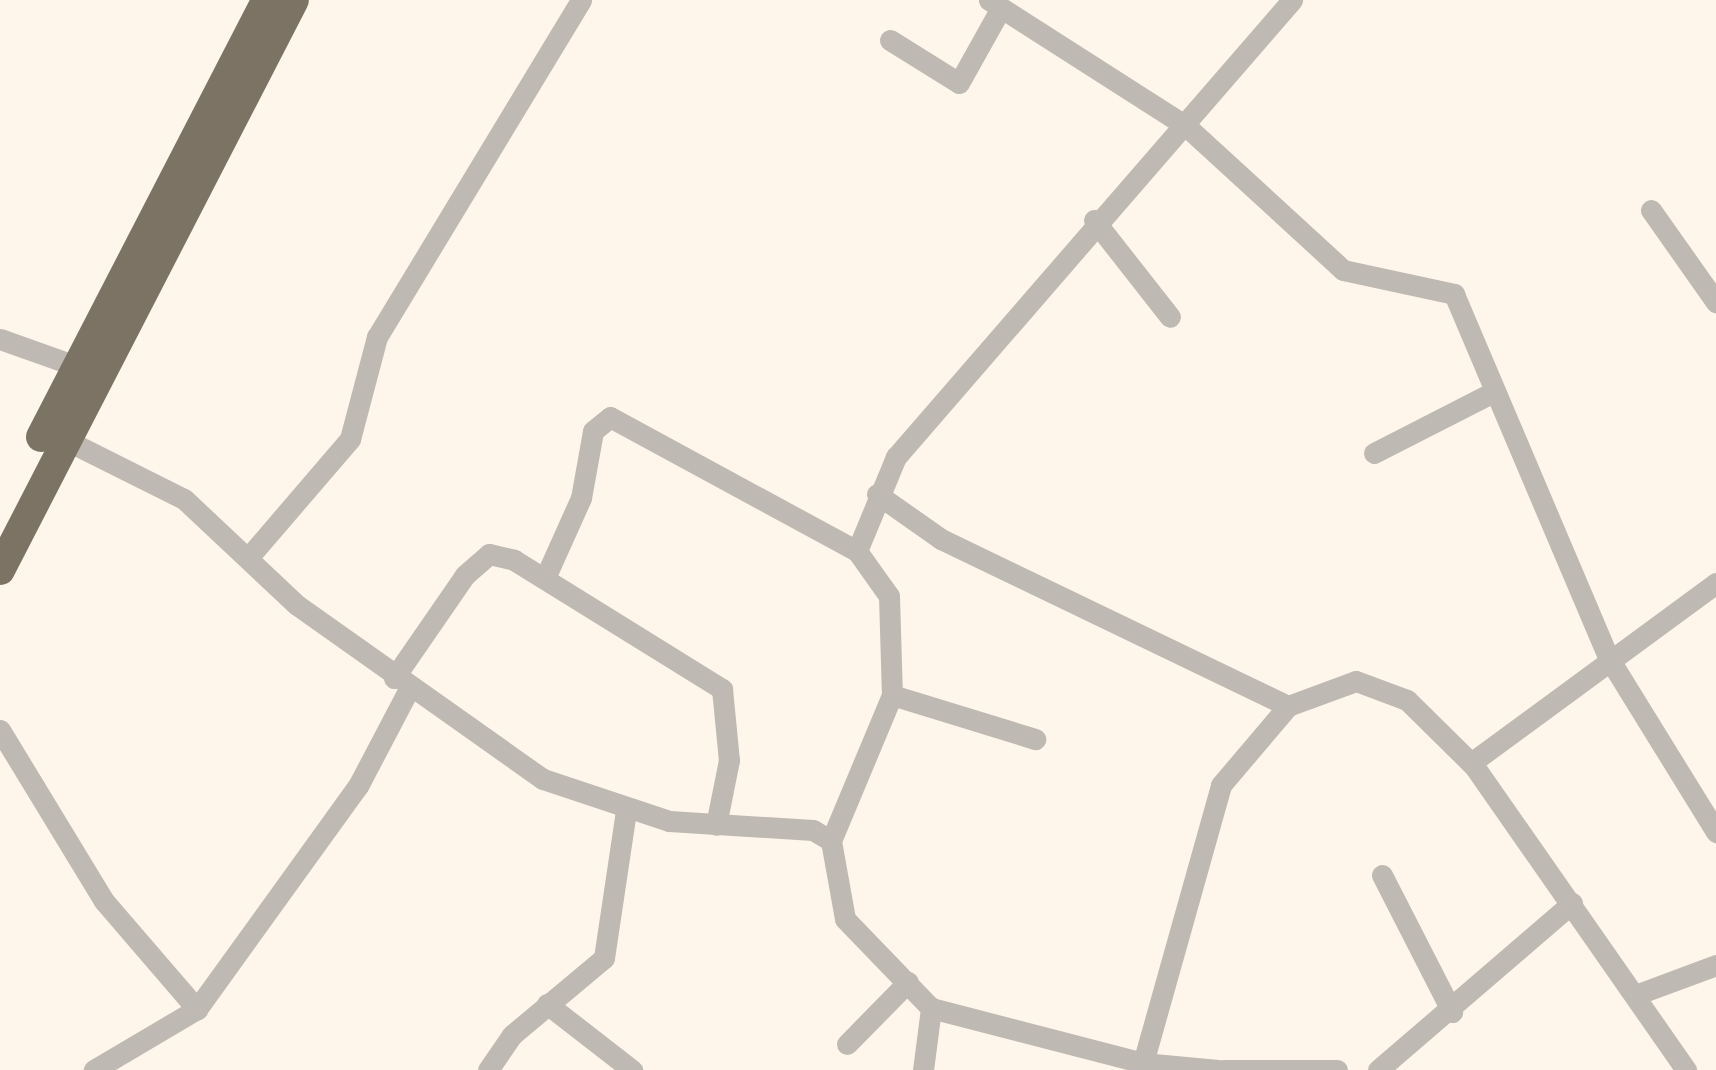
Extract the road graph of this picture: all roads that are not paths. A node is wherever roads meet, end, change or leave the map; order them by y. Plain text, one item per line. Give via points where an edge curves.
1 (267, 0) edge
2 (294, 0) edge
3 (581, 0) edge
4 (1292, 0) edge
5 (995, 4) edge
6 (890, 40) dead end
7 (1186, 126) junction
8 (1651, 210) dead end
9 (1094, 220) junction
10 (1716, 302) edge
11 (1170, 317) dead end
12 (0, 339) edge
13 (76, 366) junction
14 (1495, 391) junction
15 (62, 438) junction
16 (1374, 453) dead end
17 (878, 494) junction
18 (0, 522) edge
19 (856, 551) junction
20 (248, 558) junction
21 (0, 570) edge
22 (545, 578) junction
23 (1716, 584) edge
24 (1608, 657) junction
25 (402, 682) junction
26 (892, 695) junction
27 (1288, 706) junction
28 (0, 730) edge
29 (1035, 739) dead end
30 (1471, 763) junction
31 (626, 812) junction
32 (716, 825) junction
33 (1716, 832) edge
34 (831, 842) junction
35 (1382, 875) dead end
36 (1572, 903) junction
37 (1716, 965) edge
38 (908, 982) junction
39 (1638, 994) junction
40 (547, 1004) junction
41 (931, 1008) junction
42 (197, 1009) junction
43 (1452, 1012) junction
44 (847, 1044) dead end
45 (1112, 1063) edge
46 (1143, 1063) junction
47 (94, 1070) edge
48 (488, 1070) edge
49 (632, 1070) edge
50 (923, 1070) edge
51 (1221, 1070) edge
52 (1337, 1070) edge
53 (1378, 1070) edge
54 (1686, 1070) edge

1 - 13 highway
2 - 15 highway
3 - 20 street via 376,338 350,439
4 - 7 street
5 - 6 street via 958,83
5 - 7 street
7 - 9 street
7 - 14 street via 1343,270 1454,294
8 - 10 street
9 - 11 street
9 - 17 street via 910,439
12 - 13 street
13 - 18 highway
14 - 16 street
14 - 24 street
15 - 20 street via 184,499
15 - 21 highway
17 - 19 street
17 - 27 street via 940,539
19 - 22 street via 610,417 593,430 581,498
19 - 26 street via 889,596
20 - 25 street
22 - 25 street via 489,554
22 - 32 street via 722,688 730,760
23 - 24 street
24 - 30 street
24 - 33 street
25 - 31 street via 502,757
25 - 42 street via 358,786
26 - 29 street
26 - 34 street
27 - 30 street via 1334,685 1380,683
27 - 46 street via 1211,807
28 - 42 street via 104,902
30 - 36 street
31 - 32 street
31 - 40 street via 604,958
32 - 34 street via 813,830
34 - 38 street via 845,919
35 - 43 street via 1408,907
36 - 39 street
36 - 43 street
37 - 39 street
38 - 41 street
38 - 44 street
39 - 54 street
40 - 48 street
40 - 49 street
41 - 45 street
41 - 50 street
42 - 47 street
43 - 53 street
45 - 46 street
46 - 51 street
51 - 52 street

